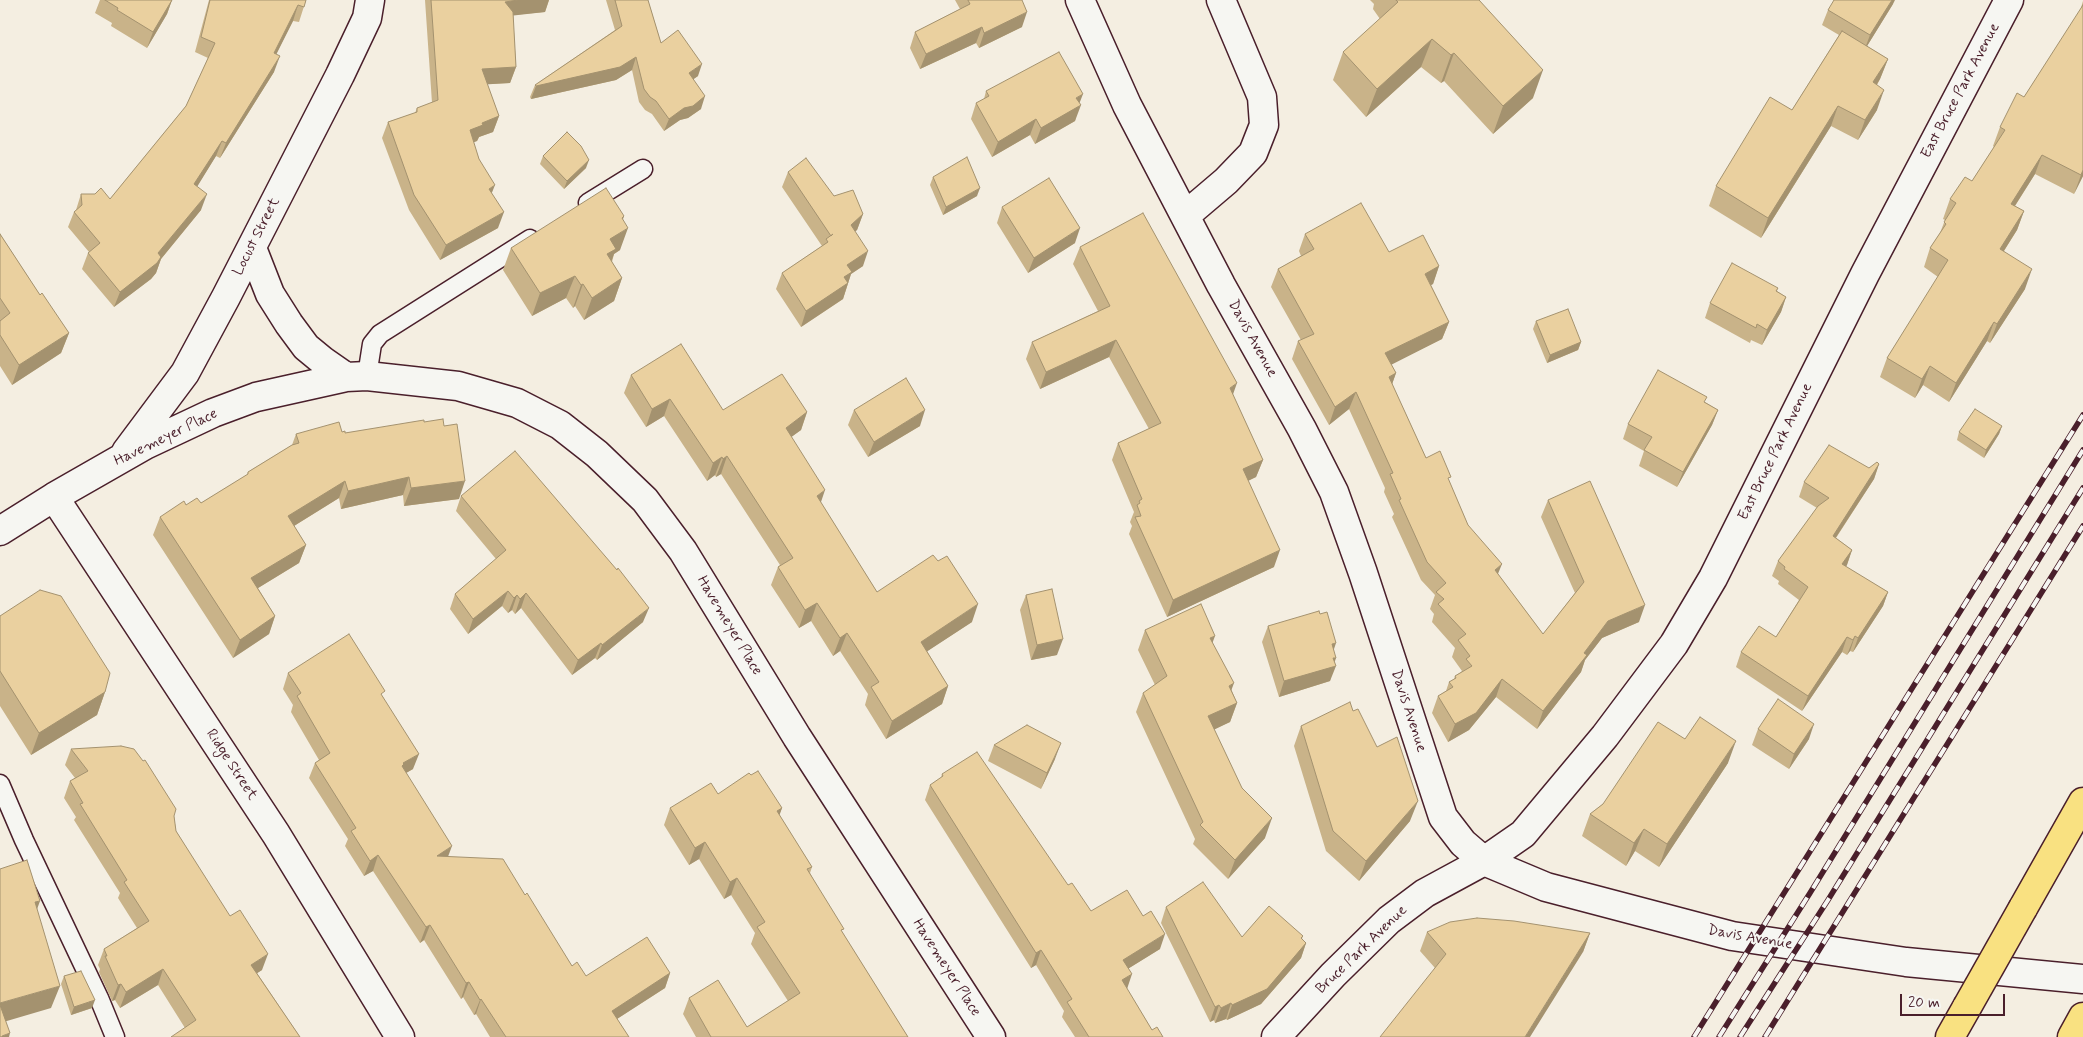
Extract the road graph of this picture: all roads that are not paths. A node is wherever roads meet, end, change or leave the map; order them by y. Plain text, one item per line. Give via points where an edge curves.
1 (370, 0) edge
2 (1080, 0) edge
3 (1221, 0) edge
4 (2009, 0) edge
5 (642, 169) dead end
6 (575, 211) edge
7 (1186, 216) junction
8 (541, 232) edge
9 (252, 248) junction
10 (356, 376) junction
11 (120, 460) junction
12 (54, 497) junction
13 (0, 531) edge
14 (0, 784) edge
15 (2083, 802) edge
16 (1484, 861) junction
17 (2083, 979) edge
18 (115, 1037) edge
19 (400, 1037) edge
20 (991, 1037) edge
21 (1276, 1037) edge
22 (1950, 1037) edge

1 - 9 street, Locust Street via 367,18 340,75
2 - 7 street, Davis Avenue via 1127,105
3 - 7 street via 1262,97 1264,125 1253,153
4 - 16 street, East Bruce Park Avenue via 1865,274 1713,578 1674,644 1605,736 1523,834
5 - 6 lane
7 - 16 street, Davis Avenue via 1334,492 1443,817 1463,843
8 - 10 lane via 380,334
9 - 10 street, Havemeyer Place via 270,294 306,347 323,361
9 - 11 street, Locust Street via 185,373
10 - 11 street, Havemeyer Place via 256,397 153,441
10 - 20 street, Havemeyer Place via 458,386 517,403 560,425 597,454 645,500 683,551 797,737
11 - 12 street, Havemeyer Place
12 - 13 street, Havemeyer Place
12 - 19 street, Ridge Street via 276,834
14 - 18 lane
15 - 22 highway, bridge
16 - 17 street, Davis Avenue via 1546,887 1732,936 1906,962
16 - 21 street, Bruce Park Avenue via 1425,893 1389,920

